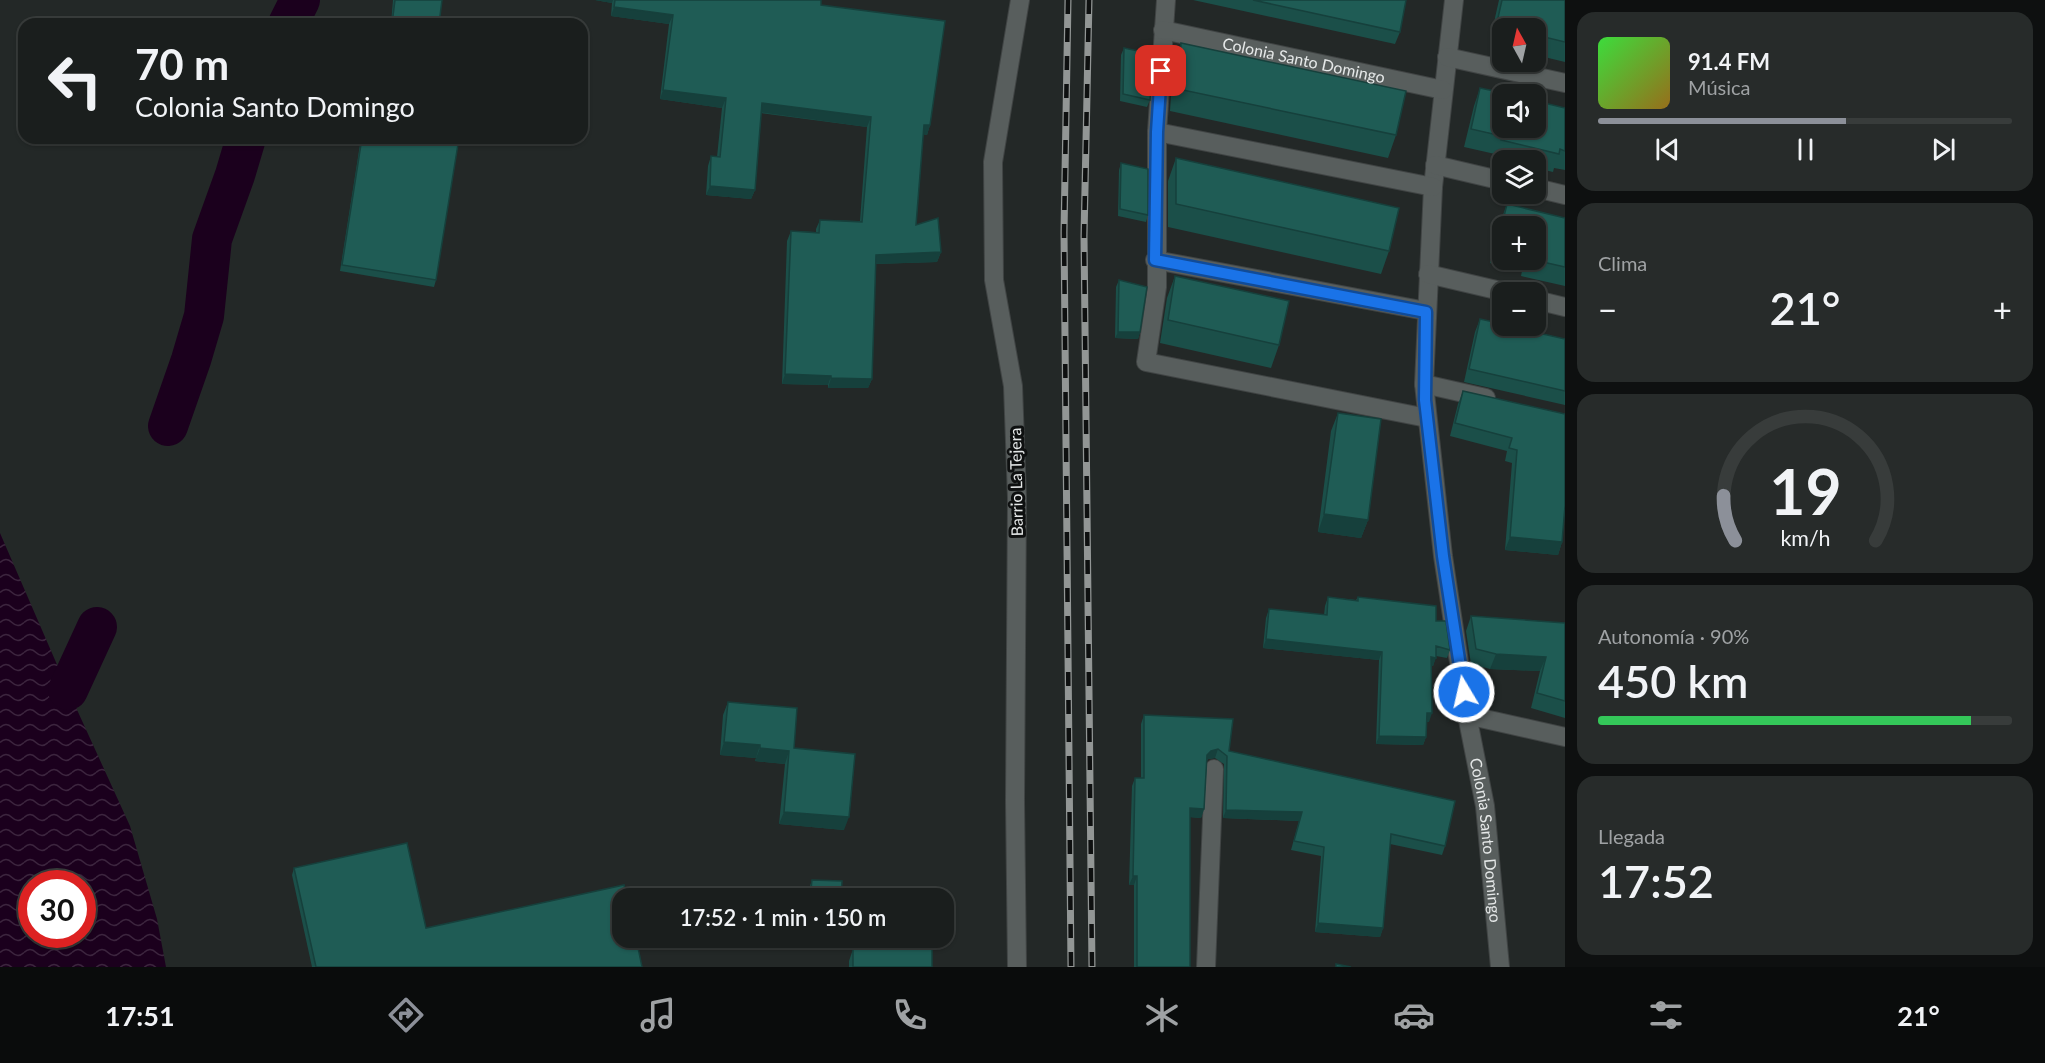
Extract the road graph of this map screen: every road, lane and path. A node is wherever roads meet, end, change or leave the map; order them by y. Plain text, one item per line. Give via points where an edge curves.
1 (1020, 0) edge
2 (1166, 0) edge
3 (1454, 0) edge
4 (1163, 30) junction
5 (1447, 57) junction
6 (1565, 83) edge
7 (1443, 90) junction
8 (1157, 132) junction
9 (1435, 165) junction
10 (1492, 178) edge
11 (1432, 187) junction
12 (1546, 190) edge
13 (1565, 195) edge
14 (1155, 260) junction
15 (1428, 274) junction
16 (1492, 289) edge
17 (1546, 302) edge
18 (1565, 307) edge
19 (1426, 312) junction
20 (1424, 384) junction
21 (1499, 401) edge
22 (1426, 418) junction
23 (1467, 715) junction
24 (1565, 737) edge
25 (1214, 769) dead end
26 (1017, 967) edge
27 (1206, 967) edge
28 (1500, 967) edge

1 - 26 street, Barrio La Tejera via 993,162 994,280 1013,386 1017,487
2 - 4 street
3 - 5 street, Colonia Santo Domingo
4 - 7 street, Colonia Santo Domingo
4 - 8 street
5 - 6 street
5 - 7 street, Colonia Santo Domingo
7 - 9 street, Colonia Santo Domingo
8 - 11 street
8 - 14 street
9 - 10 street
9 - 11 street, Colonia Santo Domingo
11 - 15 street, Colonia Santo Domingo
12 - 13 street
14 - 19 street
14 - 22 street via 1157,287 1146,363
15 - 16 street
15 - 19 street, Colonia Santo Domingo
17 - 18 street
19 - 20 street, Colonia Santo Domingo
20 - 21 street
20 - 22 street, Colonia Santo Domingo
22 - 23 street, Colonia Santo Domingo
23 - 24 street
23 - 28 street, Colonia Santo Domingo via 1485,806
25 - 27 street

